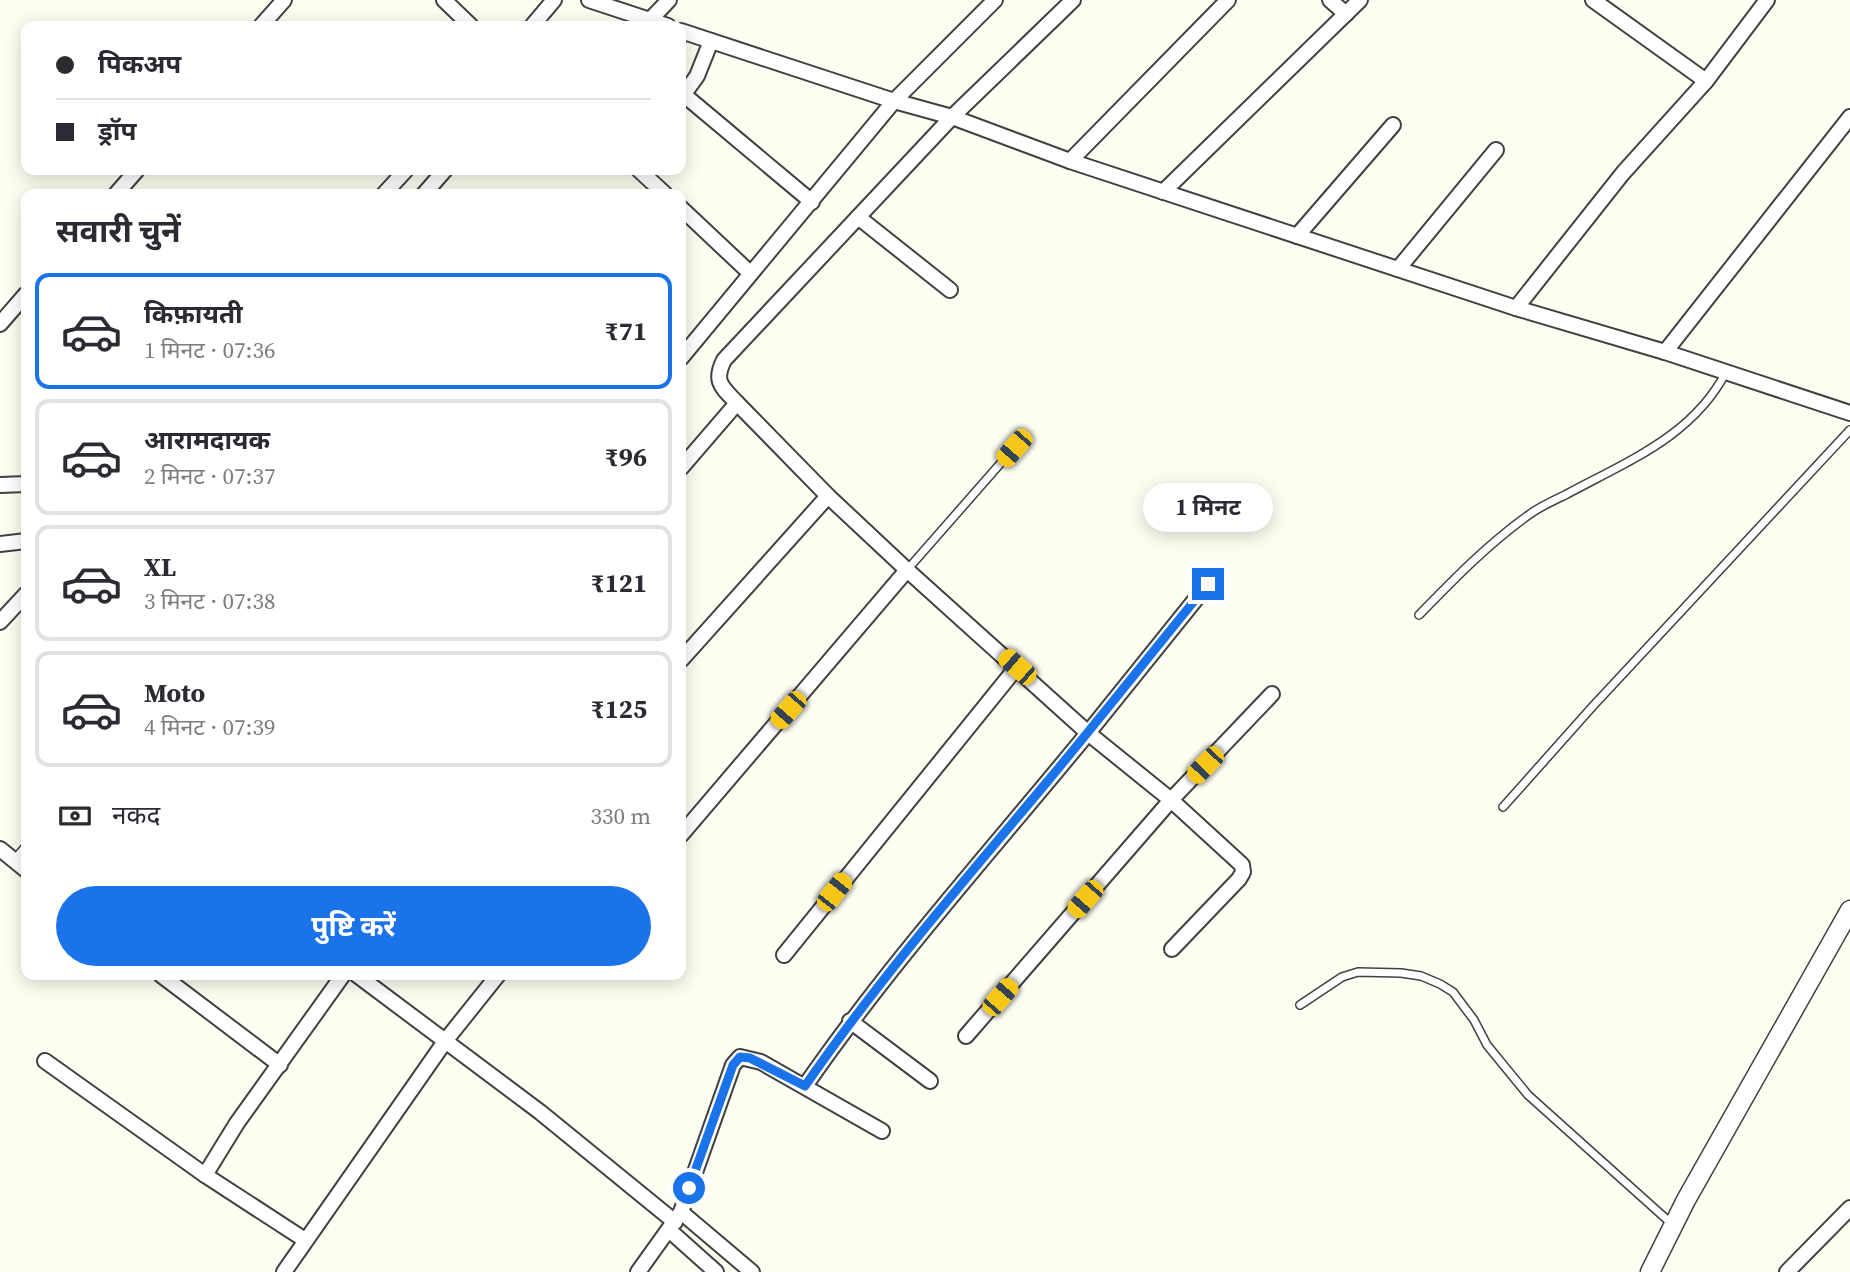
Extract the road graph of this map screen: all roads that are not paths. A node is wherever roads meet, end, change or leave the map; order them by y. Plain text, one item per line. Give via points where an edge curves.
1 (284, 0) edge
2 (444, 0) edge
3 (554, 0) edge
4 (589, 0) edge
5 (669, 0) edge
6 (995, 0) edge
7 (1073, 0) edge
8 (1228, 0) edge
9 (1330, 0) edge
10 (1360, 0) edge
11 (1593, 0) edge
12 (1767, 0) edge
13 (1346, 14) junction
14 (650, 20) junction
15 (265, 21) edge
16 (466, 21) edge
17 (536, 21) edge
18 (653, 21) edge
19 (686, 33) edge
20 (711, 41) junction
21 (1706, 81) junction
22 (686, 91) edge
23 (686, 99) edge
24 (894, 101) junction
25 (952, 117) junction
26 (1850, 117) edge
27 (1393, 125) dead end
28 (1496, 150) dead end
29 (1070, 161) junction
30 (133, 175) edge
31 (401, 175) edge
32 (441, 175) edge
33 (645, 175) edge
34 (120, 189) edge
35 (389, 189) edge
36 (428, 189) edge
37 (660, 189) edge
38 (1163, 192) junction
39 (812, 202) junction
40 (686, 213) edge
41 (858, 217) junction
42 (1297, 236) junction
43 (1398, 269) junction
44 (751, 273) junction
45 (950, 290) dead end
46 (21, 301) edge
47 (1516, 308) junction
48 (0, 324) edge
49 (686, 352) edge
50 (1665, 352) junction
51 (1726, 372) junction
52 (737, 403) junction
53 (1850, 413) edge
54 (1850, 430) edge
55 (1014, 448) dead end
56 (686, 462) edge
57 (21, 484) edge
58 (0, 485) edge
59 (828, 496) junction
60 (21, 542) edge
61 (0, 544) edge
62 (907, 570) junction
63 (1208, 584) dead end
64 (21, 599) edge
65 (1419, 615) dead end
66 (0, 622) edge
67 (686, 654) edge
68 (1017, 667) junction
69 (1272, 694) dead end
70 (1088, 733) junction
71 (1171, 800) junction
72 (1503, 807) dead end
73 (686, 829) edge
74 (0, 849) edge
75 (21, 852) edge
76 (14, 860) junction
77 (21, 866) edge
78 (1850, 910) edge
79 (1172, 949) dead end
80 (784, 955) dead end
81 (168, 980) edge
82 (340, 980) edge
83 (364, 980) edge
84 (494, 980) edge
85 (1300, 1004) dead end
86 (850, 1021) junction
87 (966, 1036) dead end
88 (446, 1040) junction
89 (45, 1061) dead end
90 (280, 1065) junction
91 (930, 1081) dead end
92 (805, 1086) junction
93 (881, 1131) dead end
94 (205, 1175) junction
95 (1847, 1217) edge
96 (675, 1222) junction
97 (1673, 1226) junction
98 (304, 1240) junction
99 (1652, 1271) edge
100 (284, 1272) edge
101 (638, 1272) edge
102 (716, 1272) edge
103 (752, 1272) edge
104 (1787, 1272) edge

1 - 15 street
2 - 16 street
3 - 17 street
4 - 14 street
5 - 14 street
6 - 24 street
7 - 25 street
8 - 29 street
9 - 13 street
10 - 13 street
11 - 21 street
12 - 21 street
13 - 38 street
14 - 18 street
19 - 20 street
20 - 22 street
20 - 24 street
21 - 47 street via 1623,173
23 - 39 street
24 - 25 street
24 - 39 street
25 - 29 street
25 - 41 street
26 - 50 street
27 - 42 street
28 - 43 street
29 - 38 street
30 - 34 street
31 - 35 street
32 - 36 street
33 - 37 street
38 - 42 street
39 - 44 street
40 - 44 street
41 - 45 street
41 - 52 street via 724,360 719,380
42 - 43 street
43 - 47 street
44 - 49 street
46 - 48 street
47 - 50 street
50 - 51 street
51 - 53 street
51 - 65 lane via 1715,394 1684,427 1532,512 1470,563
52 - 56 street
52 - 59 street
54 - 72 lane
55 - 62 lane
57 - 58 street
59 - 62 street
59 - 67 street
60 - 61 street
62 - 68 street
62 - 73 street
63 - 70 street
64 - 66 street
68 - 70 street
68 - 80 street
69 - 71 street
70 - 71 street
70 - 86 street
71 - 79 street via 1242,865 1243,872
71 - 87 street
74 - 76 street
75 - 76 lane
76 - 77 street
78 - 97 street
81 - 90 street
82 - 90 street
83 - 88 street
84 - 88 street
85 - 97 lane via 1358,972 1401,973 1440,984 1453,992 1487,1045 1528,1095
86 - 91 street
86 - 92 street
88 - 96 street
88 - 98 street
89 - 94 street
90 - 94 street
92 - 93 street
92 - 96 street via 761,1062 740,1057 733,1065
94 - 98 street
95 - 104 street
96 - 101 street
96 - 102 street
96 - 103 street
97 - 99 street
98 - 100 street

